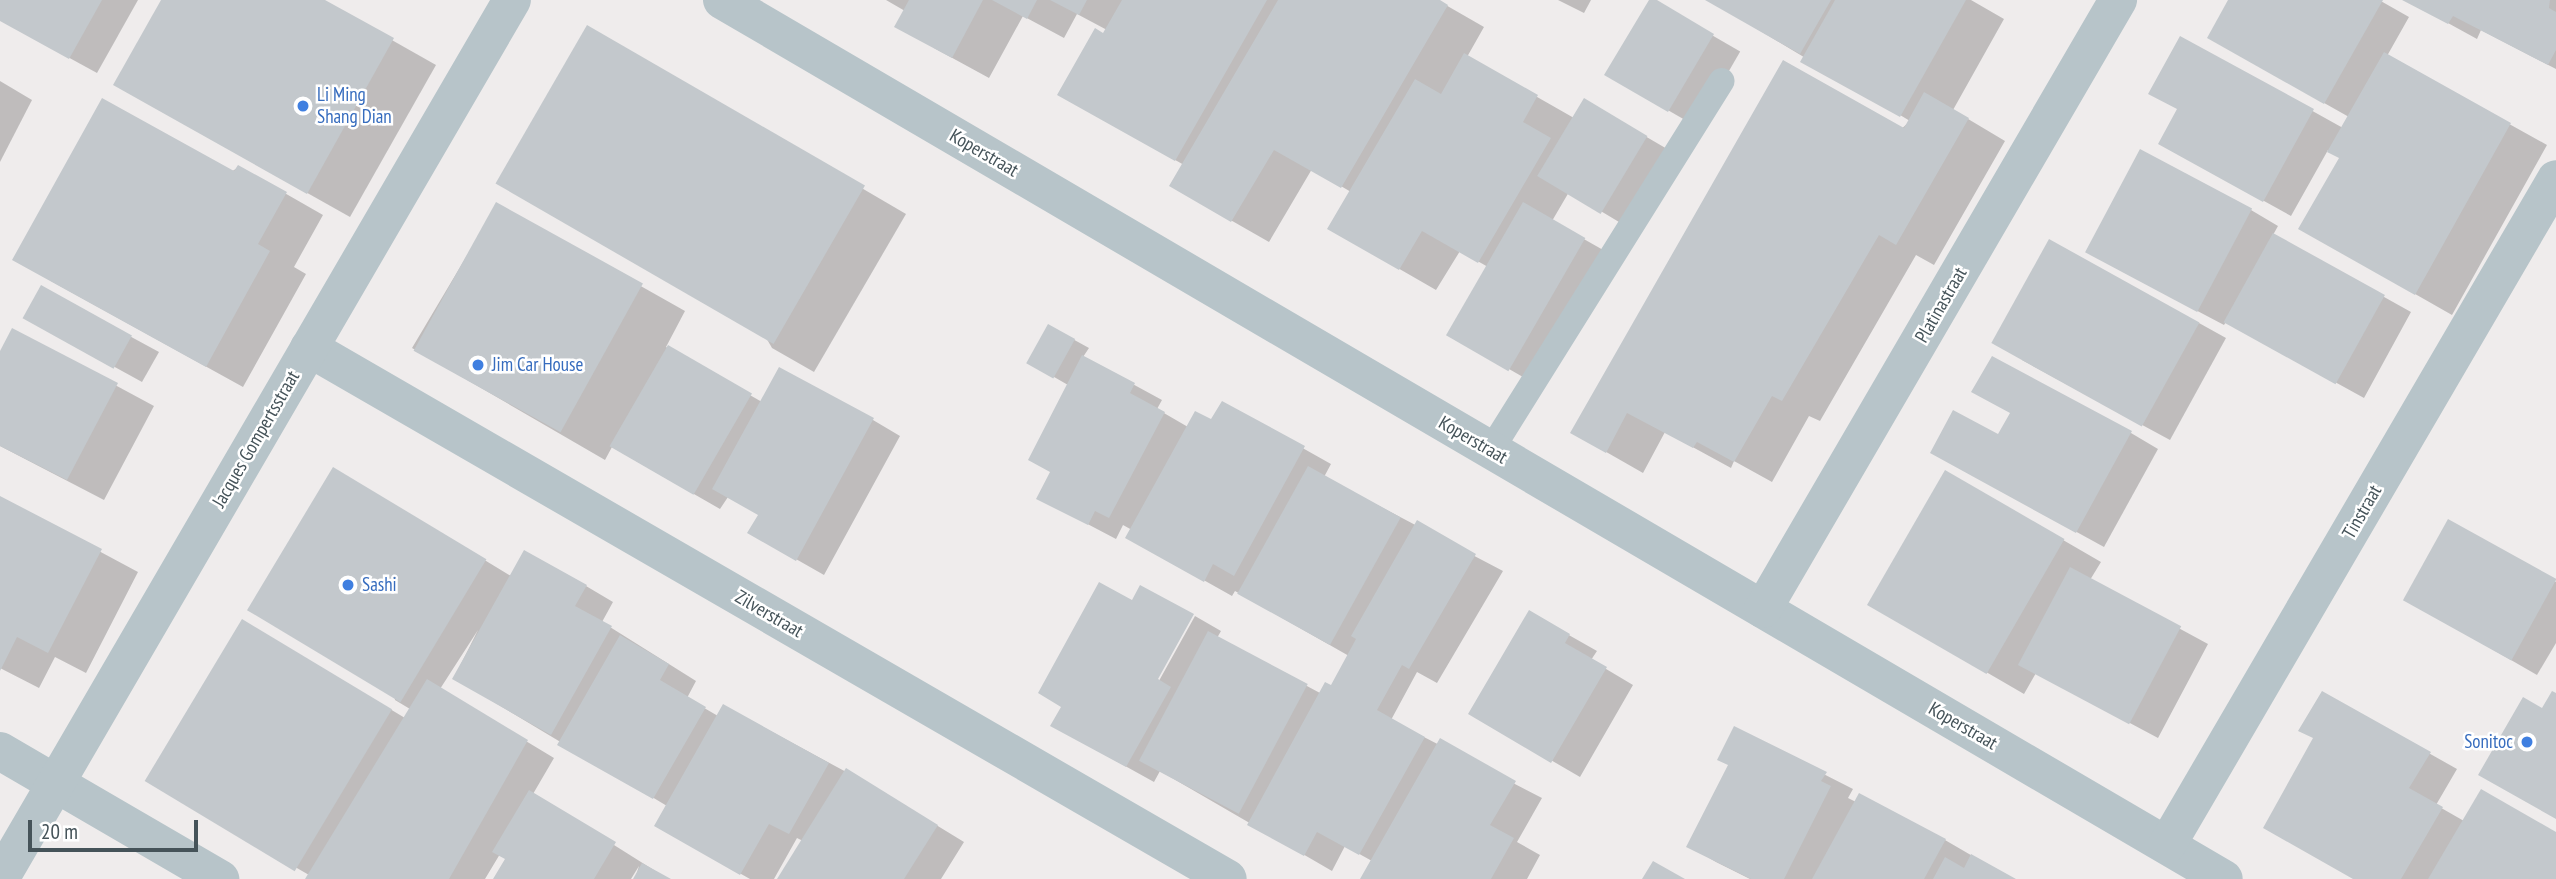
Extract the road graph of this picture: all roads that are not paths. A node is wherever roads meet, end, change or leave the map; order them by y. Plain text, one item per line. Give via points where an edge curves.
1 (512, 0) edge
2 (722, 0) edge
3 (2118, 0) edge
4 (1722, 81) dead end
5 (2556, 179) edge
6 (309, 348) junction
7 (1491, 450) junction
8 (1763, 609) junction
9 (0, 751) edge
10 (56, 782) junction
11 (2167, 845) junction
12 (0, 878) edge
13 (220, 879) edge
14 (1228, 879) edge
15 (2224, 879) edge

1 - 6 street, Jacques Gompertsstraat
2 - 7 street, Koperstraat
3 - 8 street, Platinastraat
4 - 7 lane
5 - 11 street, Tinstraat
6 - 10 street, Jacques Gompertsstraat
6 - 14 street, Zilverstraat
7 - 8 street, Koperstraat
8 - 11 street, Koperstraat
9 - 10 street
10 - 12 street, Jacques Gompertsstraat
10 - 13 street
11 - 15 street, Koperstraat

